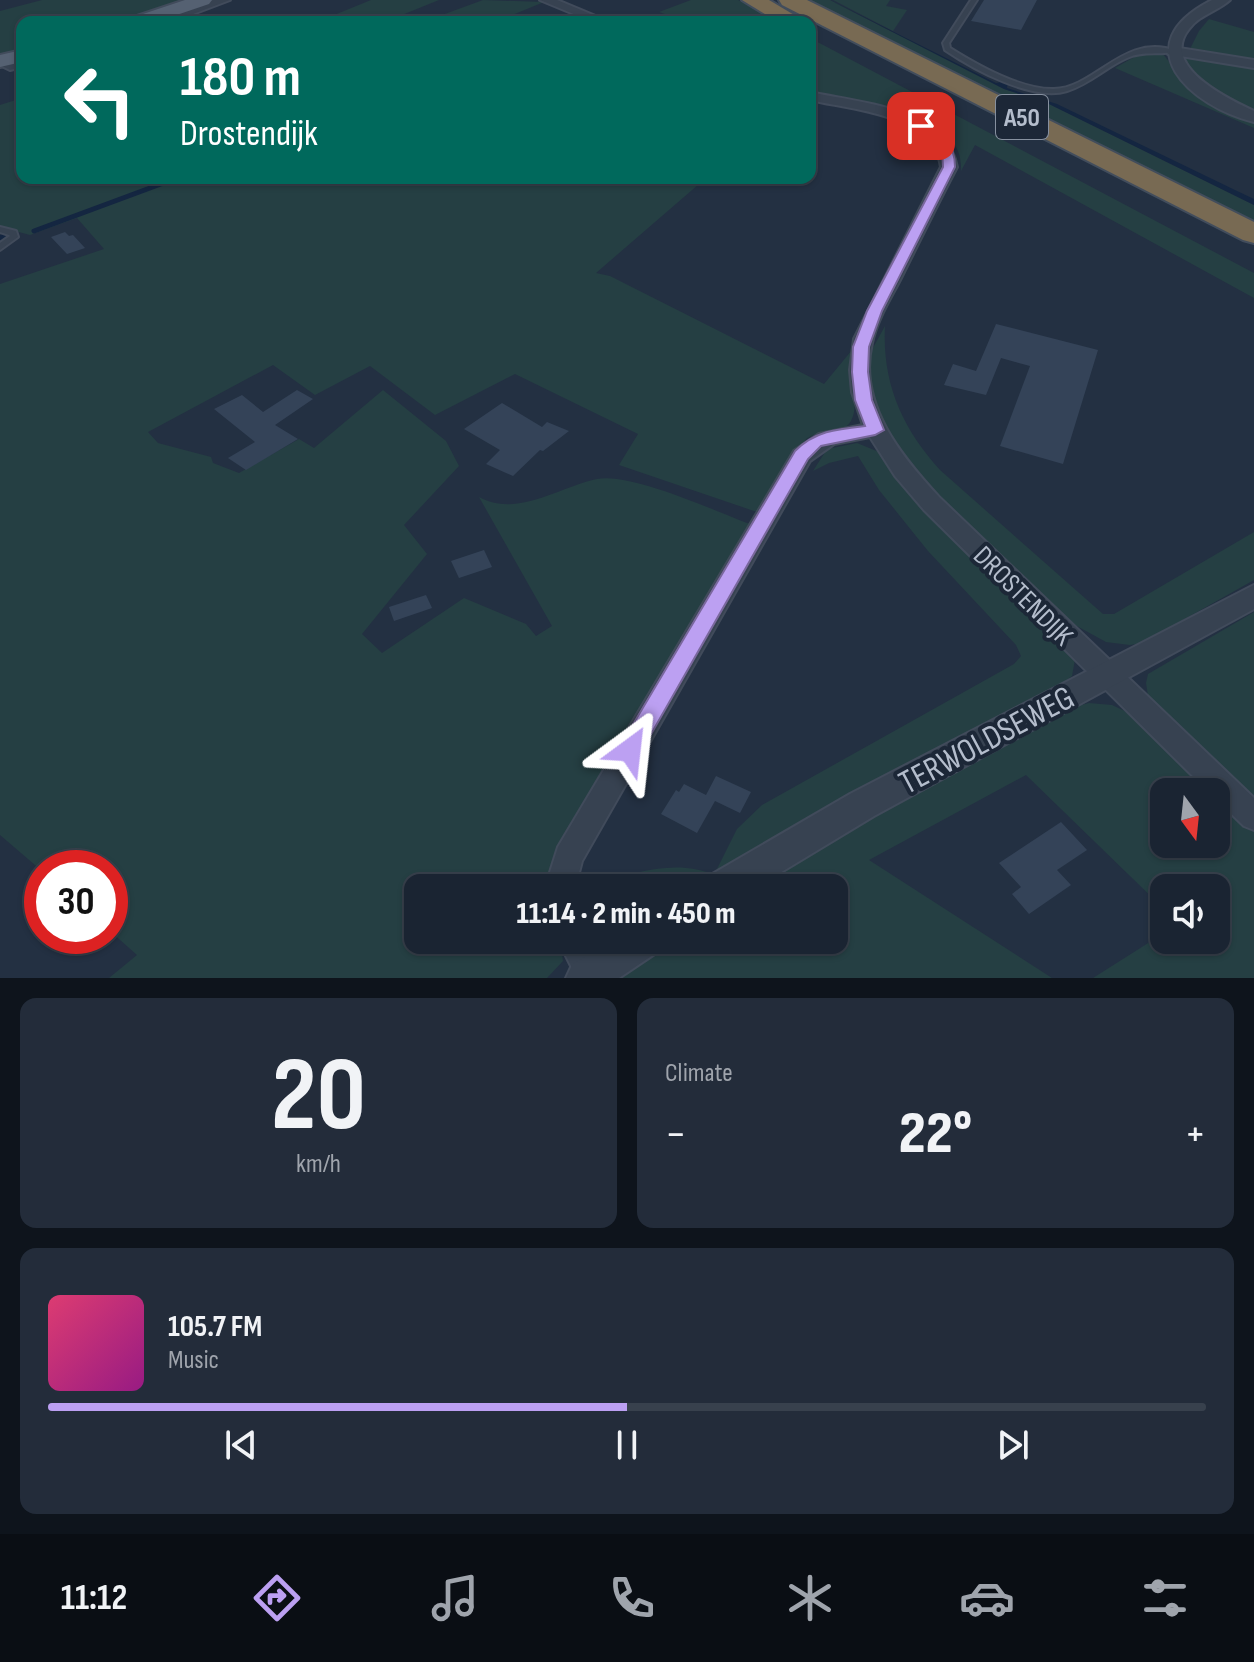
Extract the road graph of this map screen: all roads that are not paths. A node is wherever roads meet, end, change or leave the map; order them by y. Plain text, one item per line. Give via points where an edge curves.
1 (203, 0) edge
2 (224, 0) edge
3 (546, 0) edge
4 (753, 0) edge
5 (790, 0) edge
6 (974, 0) edge
7 (1223, 0) edge
8 (156, 16) edge
9 (177, 16) edge
10 (588, 16) edge
11 (784, 16) edge
12 (816, 33) edge
13 (1173, 51) junction
14 (1254, 64) edge
15 (816, 98) edge
16 (1254, 117) edge
17 (0, 229) edge
18 (1254, 234) edge
19 (0, 247) edge
20 (1254, 262) edge
21 (875, 430) junction
22 (1254, 596) edge
23 (1107, 676) junction
24 (1254, 817) edge
25 (564, 874) edge
26 (746, 874) edge
27 (580, 954) edge
28 (622, 954) edge
29 (589, 976) edge

1 - 8 main road
2 - 9 street
3 - 10 street
4 - 11 highway
5 - 18 highway, A50
6 - 13 lane via 947,49 1038,89 1063,90 1133,51
7 - 13 street via 1188,21 1177,33
12 - 20 highway, A50
13 - 14 street
13 - 16 street via 1187,76
15 - 21 street, DROSTENDIJK via 921,126 941,139 950,157 861,347 863,400
17 - 19 lane via 14,237
21 - 23 street, DROSTENDIJK via 932,504
21 - 25 street via 834,435 815,442 802,456 568,857
22 - 23 street, TERWOLDSEWEG
23 - 24 street, DROSTENDIJK
23 - 26 street, TERWOLDSEWEG via 862,805
27 - 29 street
28 - 29 street

